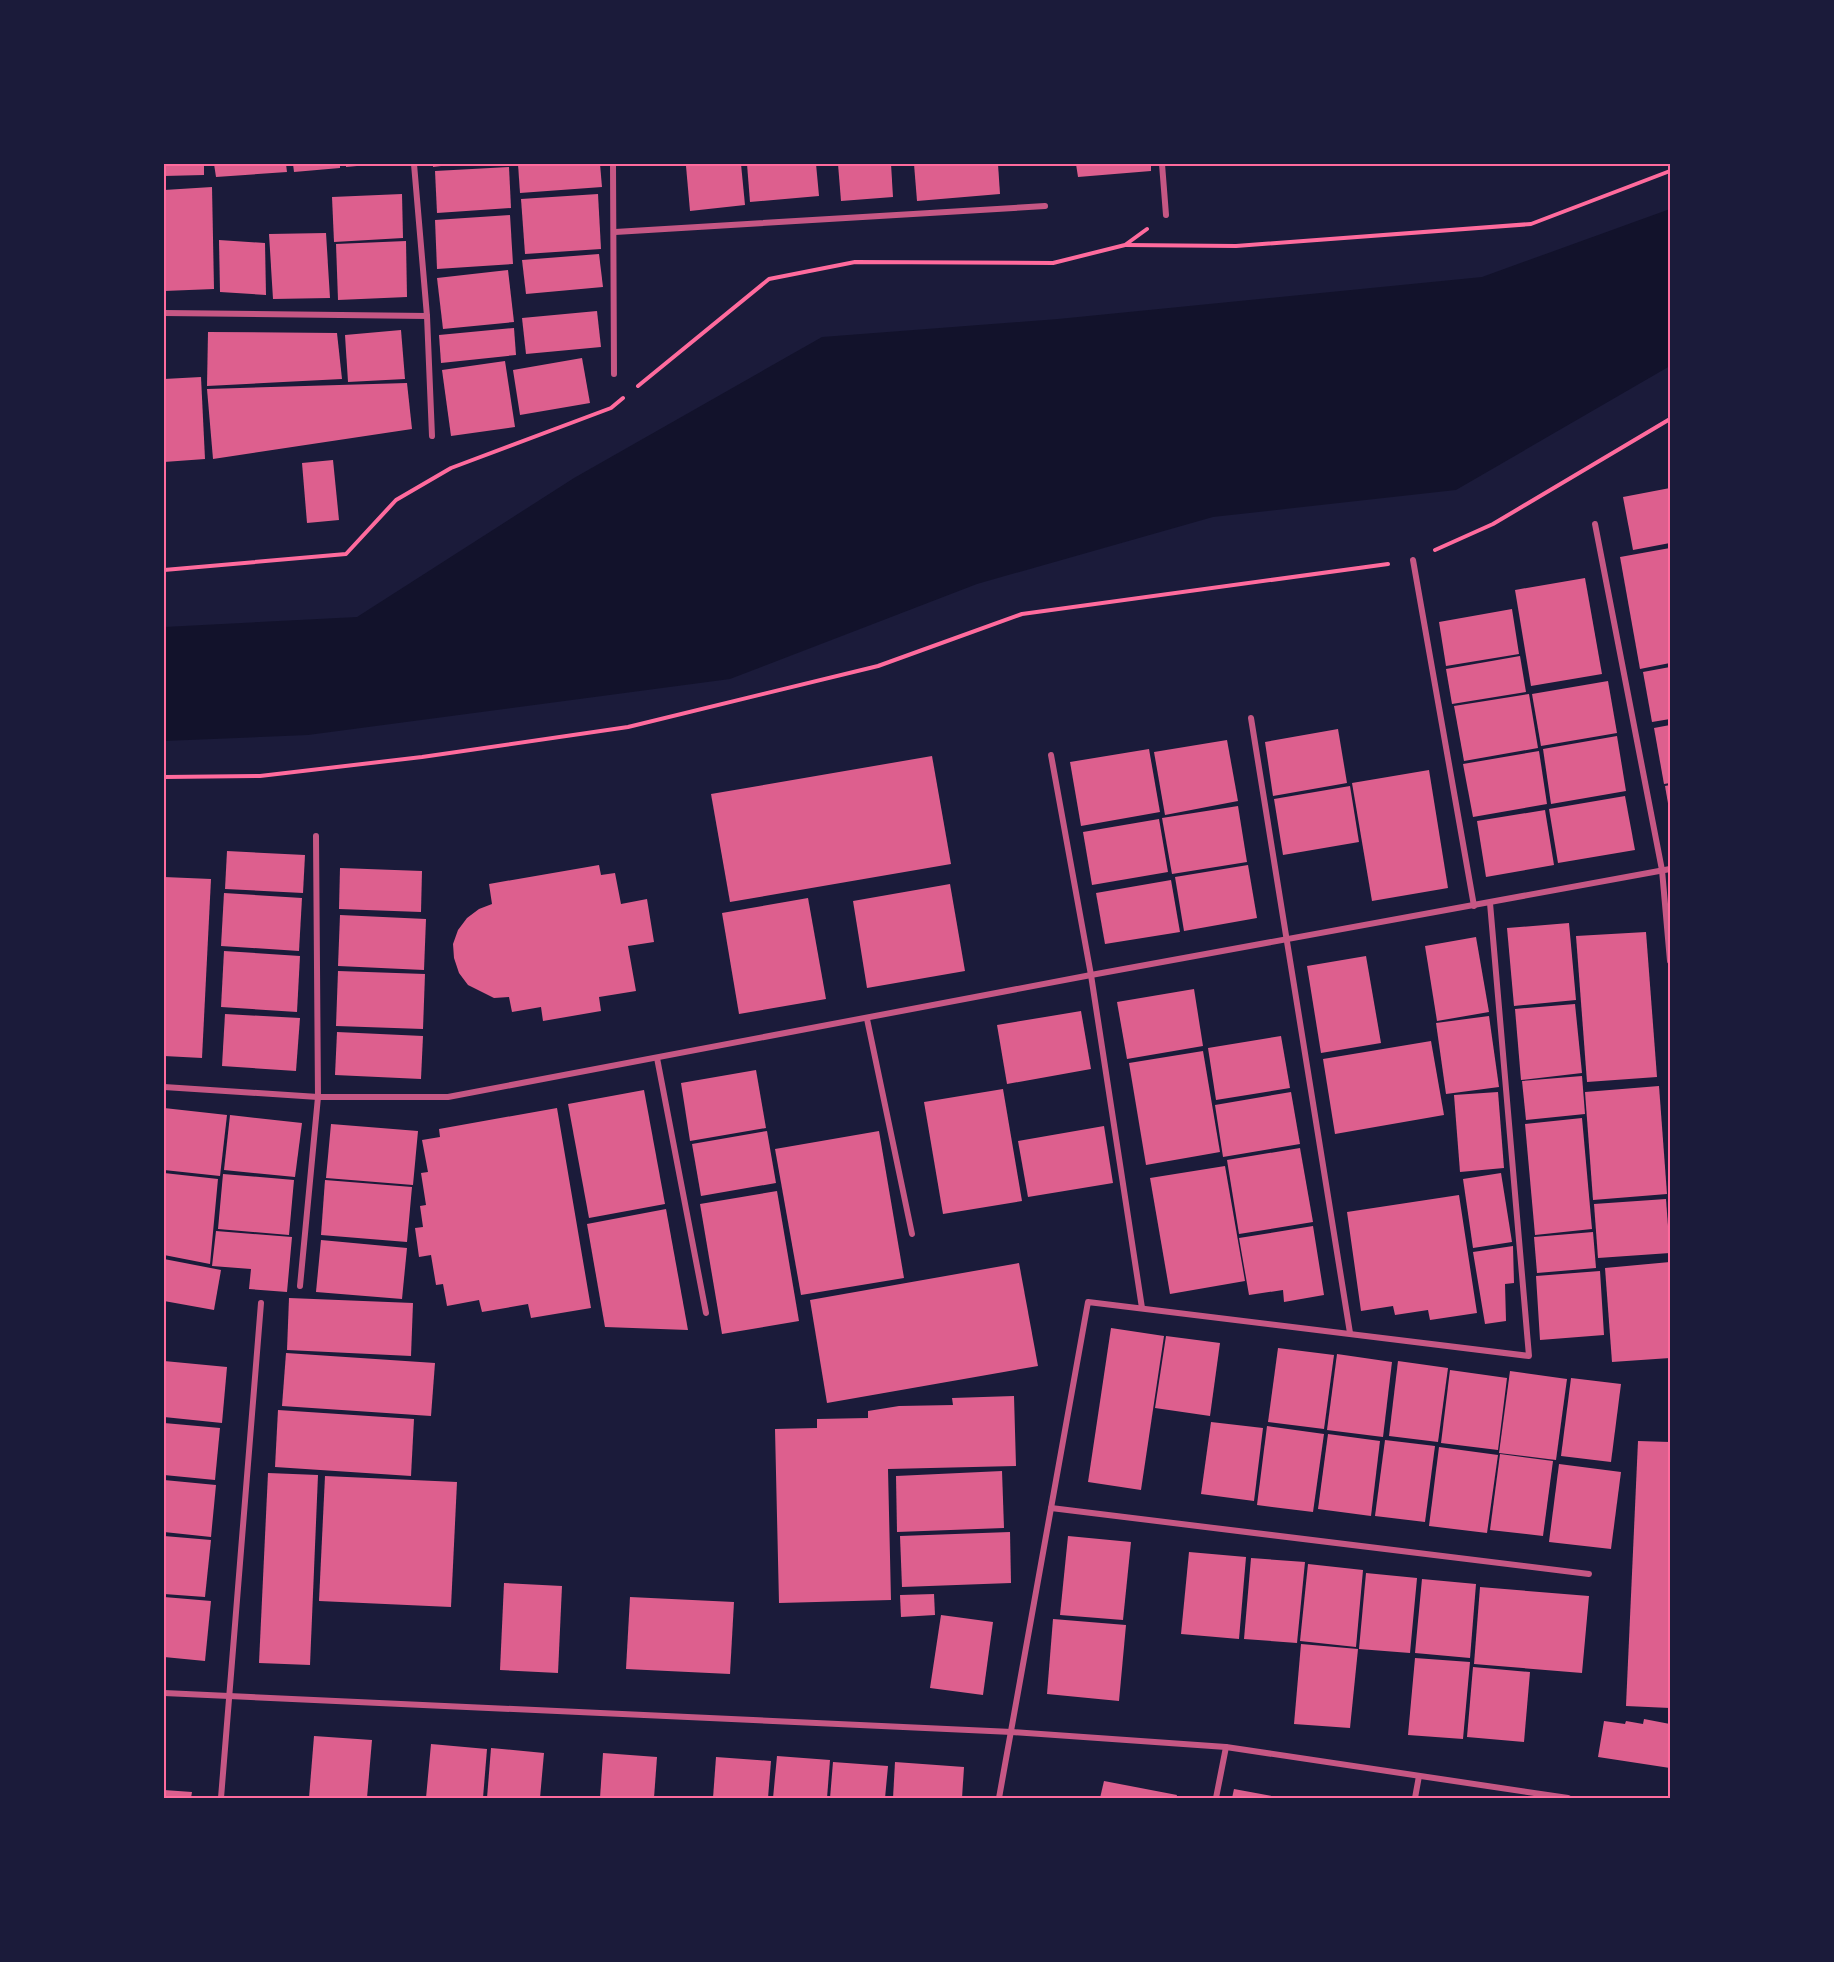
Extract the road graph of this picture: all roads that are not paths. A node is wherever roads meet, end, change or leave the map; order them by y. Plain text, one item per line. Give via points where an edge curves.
1 (414, 164) edge
2 (613, 164) edge
3 (1162, 164) edge
4 (1045, 206) dead end
5 (1166, 215) road end
6 (615, 232) junction
7 (164, 313) edge
8 (427, 316) junction
9 (614, 374) dead end
10 (432, 436) dead end
11 (1595, 524) dead end
12 (1413, 560) road end
13 (1251, 718) dead end
14 (1051, 755) dead end
15 (316, 836) dead end
16 (1671, 869) edge
17 (1662, 870) junction
18 (1490, 903) junction
19 (1474, 906) junction
20 (1285, 940) junction
21 (1671, 961) edge
22 (1091, 975) junction
23 (867, 1019) junction
24 (657, 1058) junction
25 (164, 1087) edge
26 (318, 1096) junction
27 (912, 1234) dead end
28 (300, 1286) dead end
29 (261, 1303) dead end
30 (1142, 1308) junction
31 (706, 1313) dead end
32 (1350, 1334) junction
33 (1051, 1508) junction
34 (1589, 1574) dead end
35 (164, 1693) edge
36 (229, 1695) junction
37 (1012, 1732) junction
38 (1226, 1747) junction
39 (1419, 1776) junction
40 (221, 1798) edge
41 (999, 1798) edge
42 (1216, 1798) edge
43 (1415, 1798) edge
44 (1568, 1798) edge

1 - 8 street
2 - 6 street
3 - 5 street
4 - 6 street
6 - 9 street
7 - 8 street
8 - 10 street
11 - 17 street
12 - 19 street
13 - 20 street
14 - 22 street
15 - 26 street
16 - 17 street
17 - 18 street
17 - 21 street
18 - 19 street
18 - 32 street via 1529,1356
19 - 20 street
20 - 22 street
20 - 32 street
22 - 23 street
22 - 30 street
23 - 24 street
23 - 27 street
24 - 26 street via 448,1097
24 - 31 street
25 - 26 street
26 - 28 street
29 - 36 street
30 - 32 street
30 - 33 street via 1088,1302
33 - 34 street
33 - 37 street
35 - 36 street
36 - 37 street
36 - 40 street
37 - 38 street
37 - 41 street
38 - 39 street
38 - 42 street
39 - 43 street
39 - 44 street

